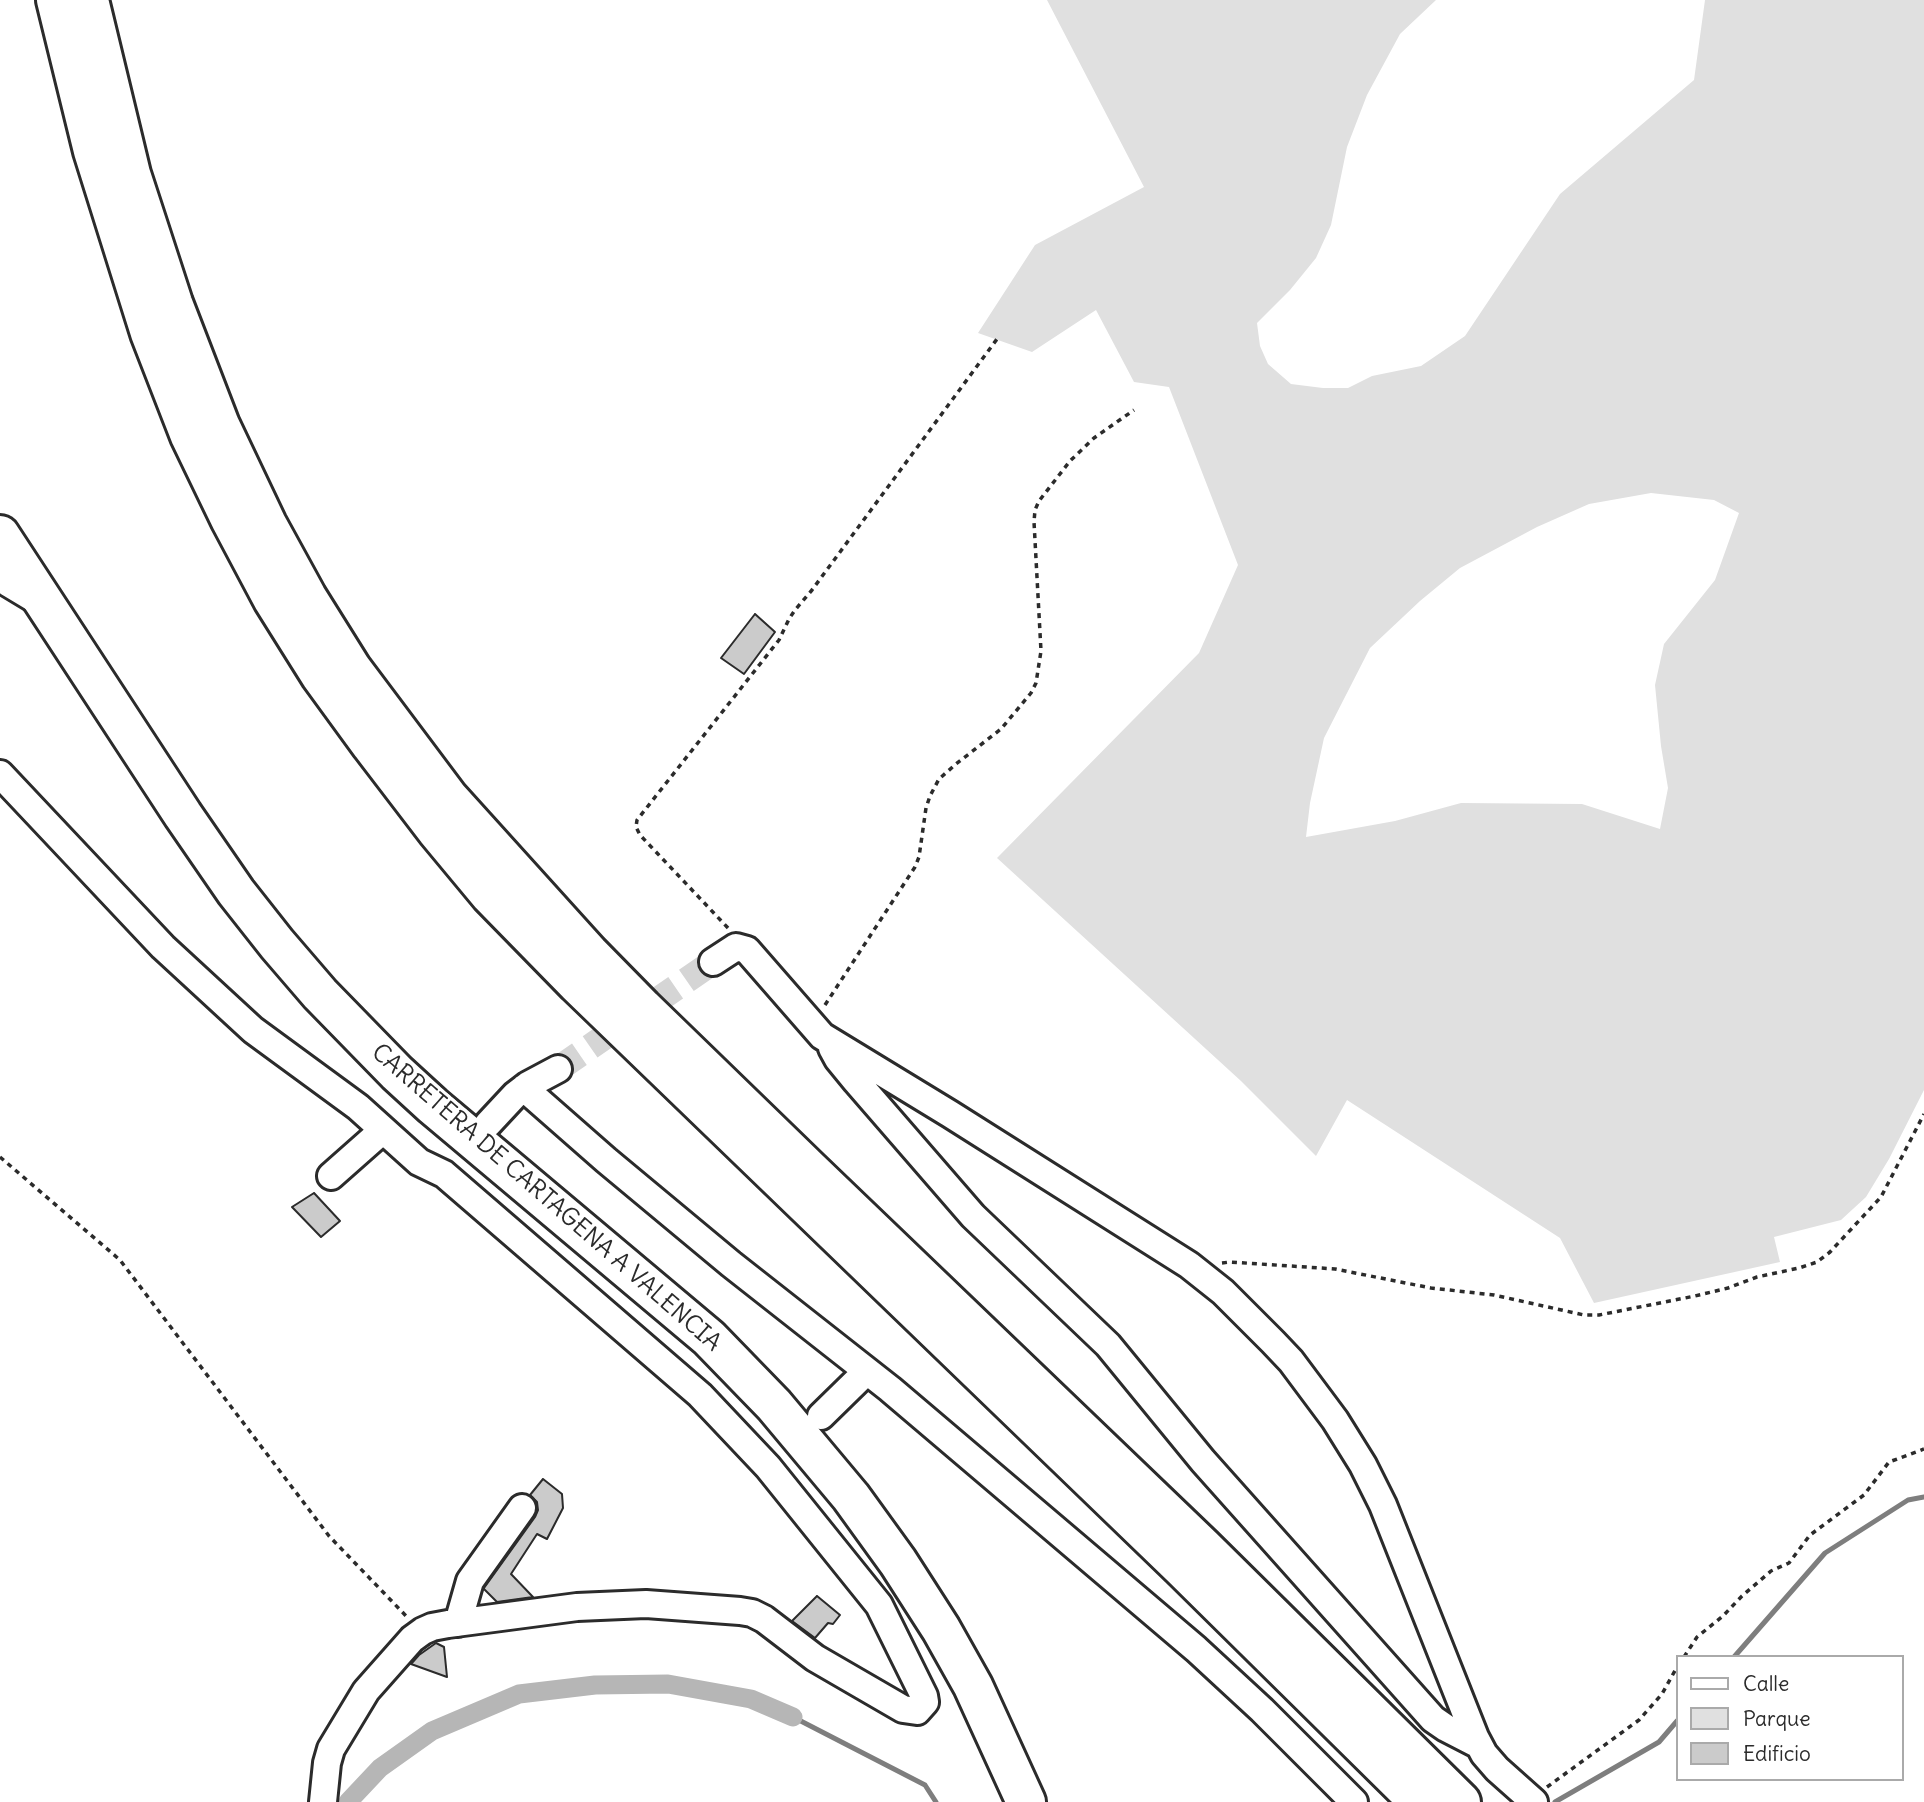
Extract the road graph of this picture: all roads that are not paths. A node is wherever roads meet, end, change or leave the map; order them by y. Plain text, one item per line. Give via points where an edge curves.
1 (56, 0) edge
2 (89, 0) edge
3 (0, 535) edge
4 (0, 570) edge
5 (46, 606) junction
6 (0, 774) edge
7 (713, 962) tunnel mouth
8 (820, 1032) junction
9 (558, 1069) tunnel mouth
10 (524, 1088) junction
11 (488, 1124) dead end
12 (383, 1130) junction
13 (331, 1176) dead end
14 (594, 1241) junction
15 (867, 1371) junction
16 (821, 1416) dead end
17 (523, 1508) dead end
18 (458, 1623) junction
19 (1479, 1745) junction
20 (1532, 1800) edge
21 (323, 1802) edge
22 (1026, 1802) edge
23 (1042, 1802) edge
24 (1354, 1802) edge
25 (1419, 1802) edge
26 (1461, 1802) edge

1 - 25 highway via 93,151 150,333 190,436 274,600 370,745 491,895 577,984
2 - 26 highway via 131,174 173,303 220,425 307,597 352,669 448,797 616,981
3 - 5 highway, CARRETERA DE CARTAGENA A VALENCIA
4 - 5 street via 8,583
5 - 14 highway, CARRETERA DE CARTAGENA A VALENCIA via 236,892 320,994 397,1073
6 - 12 street via 173,957 253,1030
7 - 8 street via 736,947 747,950
8 - 19 street via 850,1074 987,1231 1108,1345 1203,1461 1433,1718
8 - 19 street via 1203,1275 1291,1361 1335,1420 1383,1504
9 - 10 street
10 - 11 street
10 - 15 street via 731,1264
12 - 13 street
12 - 18 street via 419,1162 452,1166 774,1458 879,1605 925,1702 917,1711 903,1709 815,1658 764,1619 740,1611 646,1604 577,1607
14 - 22 highway, CARRETERA DE CARTAGENA A VALENCIA via 709,1338 782,1414 851,1497 941,1629 973,1686
14 - 23 highway via 650,1269 771,1382 878,1511 953,1623 1012,1732
15 - 16 street
15 - 24 street via 1196,1649
17 - 18 street via 470,1581
18 - 21 street via 432,1627 412,1639 366,1691 338,1735 327,1763
19 - 20 street via 1497,1769

